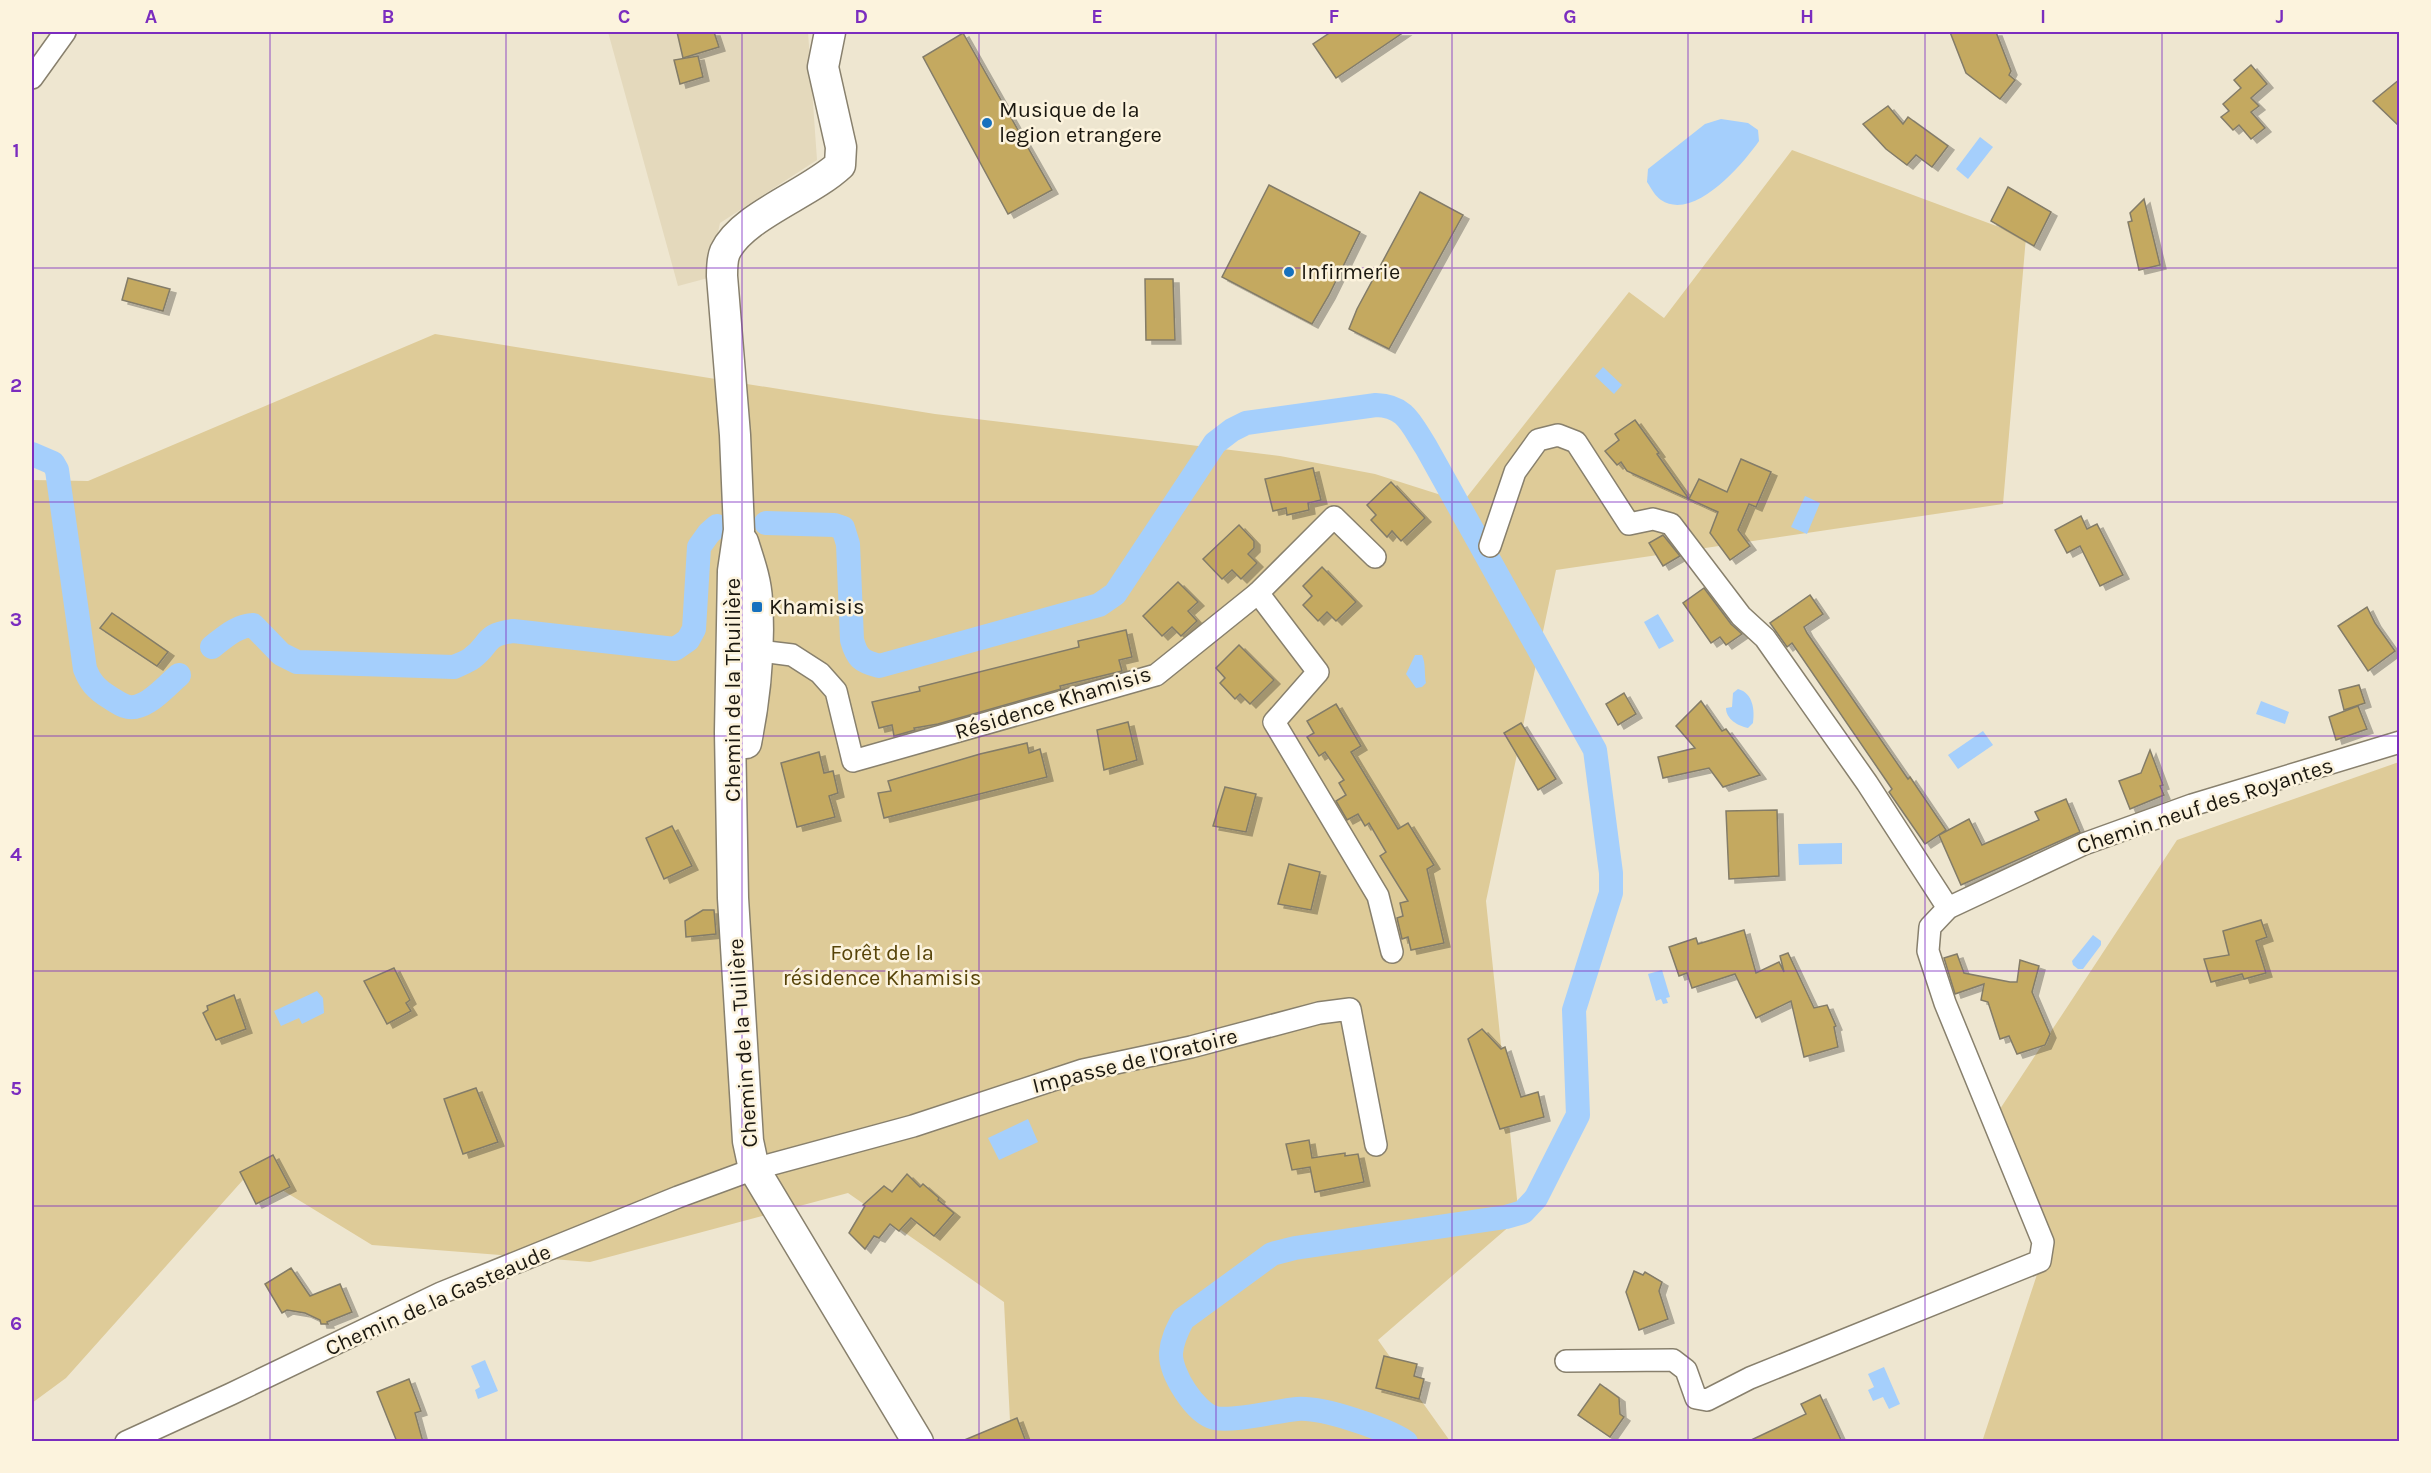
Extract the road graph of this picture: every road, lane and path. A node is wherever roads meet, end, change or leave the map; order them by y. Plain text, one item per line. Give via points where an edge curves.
1 (65, 32) edge
2 (830, 32) edge
3 (32, 78) edge
4 (739, 530) junction
5 (1490, 546) dead end
6 (1374, 557) dead end
7 (1258, 593) junction
8 (743, 653) junction
9 (2400, 742) edge
10 (732, 814) joint
11 (1948, 908) junction
12 (1392, 952) dead end
13 (1376, 1145) dead end
14 (754, 1169) junction
15 (1566, 1361) dead end
16 (126, 1442) edge
17 (918, 1442) edge

1 - 3 street
2 - 4 street, Chemin de la Thuilière via 823,67 842,147 840,165 825,179 746,227 723,255
4 - 8 street, Chemin de la Thuilière via 733,585
4 - 8 street, Chemin de la Thuilière via 757,599
5 - 11 street via 1515,472 1538,440 1558,435 1576,442 1629,524 1653,519 1671,524 1741,616 1766,638 1868,783
6 - 7 street via 1334,517
7 - 8 street, Résidence Khamisis via 1156,675 853,761 836,691 820,673 792,655
7 - 12 street via 1318,672 1274,722 1378,896
8 - 10 street, Chemin de la Thuilière via 730,732
9 - 11 street, Chemin neuf des Royantes via 2192,805 2084,844
10 - 14 street, Chemin de la Tuilière via 743,1069
11 - 15 street via 1930,927 1928,951 1945,1003 2043,1242 2040,1260 1750,1378 1707,1400 1696,1398 1686,1370 1673,1360
13 - 14 street, Impasse de l'Oratoire via 1350,1009 1319,1013 1083,1070 913,1126
14 - 16 street, Chemin de la Gasteaude via 441,1293
14 - 17 street, Chemin de la Tuilière

